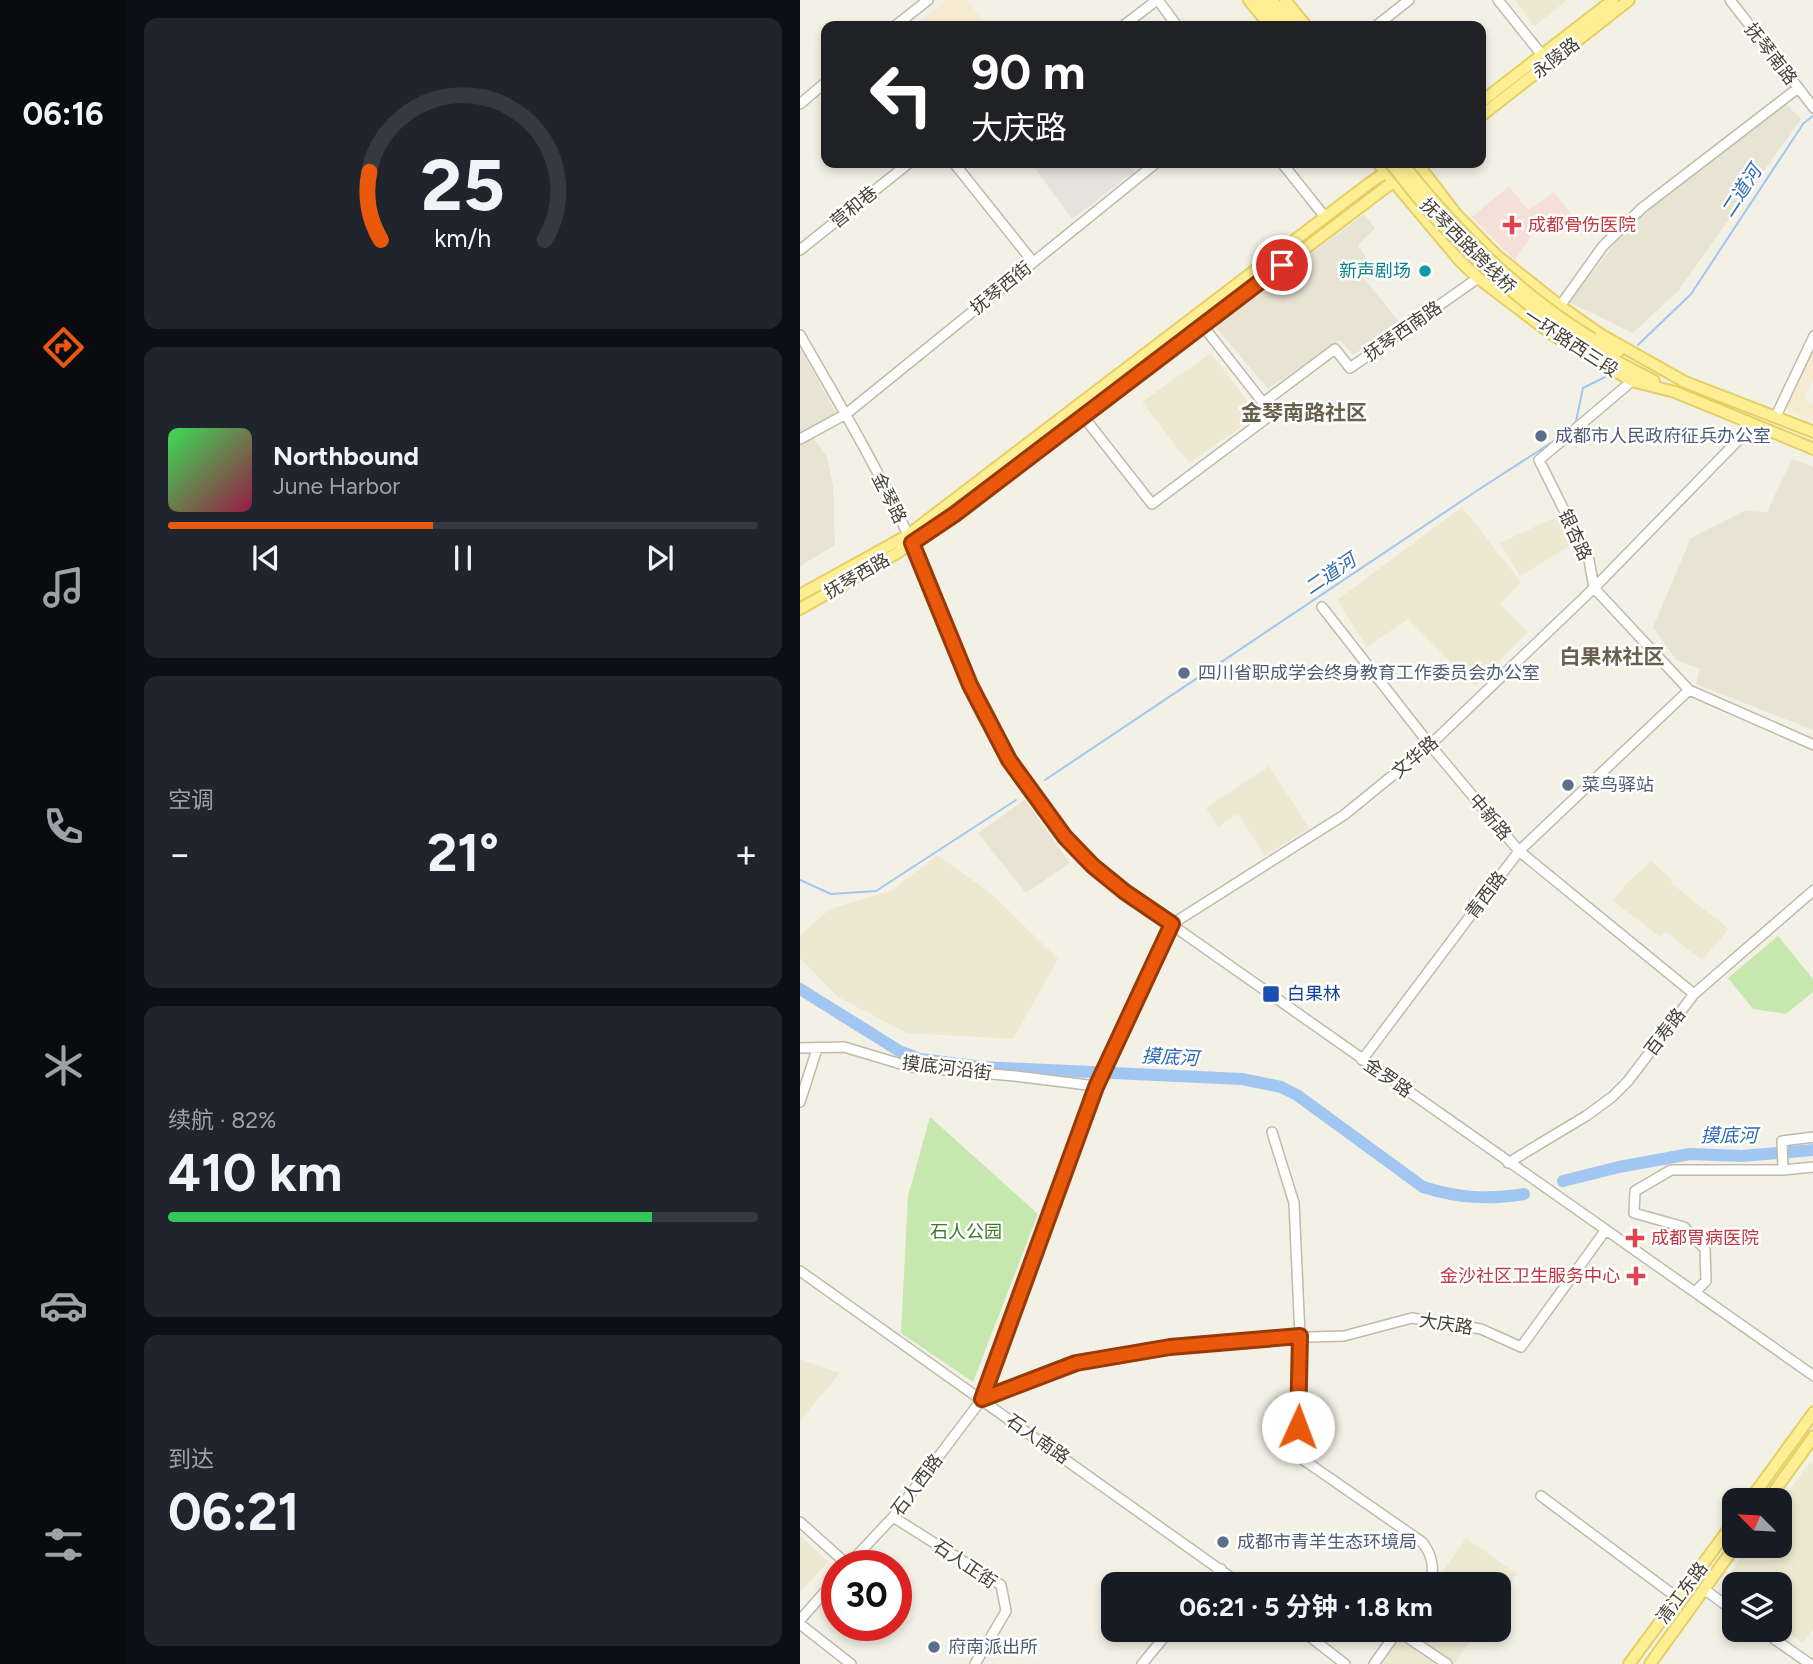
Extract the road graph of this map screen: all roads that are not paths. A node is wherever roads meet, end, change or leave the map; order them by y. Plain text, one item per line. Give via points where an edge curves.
1 (928, 0) edge
2 (1157, 0) edge
3 (1249, 0) edge
4 (1260, 0) edge
5 (1272, 0) edge
6 (1285, 0) edge
7 (1409, 0) edge
8 (1498, 0) edge
9 (1613, 0) edge
10 (1630, 0) edge
11 (1730, 0) edge
12 (901, 21) edge
13 (1130, 21) edge
14 (1173, 21) edge
15 (1266, 21) edge
16 (1277, 21) edge
17 (1289, 21) edge
18 (1302, 21) edge
19 (1382, 21) edge
20 (1542, 55) junction
21 (821, 86) edge
22 (1798, 88) junction
23 (1486, 98) edge
24 (800, 104) edge
25 (1813, 108) edge
26 (1486, 112) edge
27 (902, 168) edge
28 (958, 168) edge
29 (1150, 168) edge
30 (1286, 168) edge
31 (1404, 168) edge
32 (1422, 168) edge
33 (1390, 172) edge
34 (1325, 217) junction
35 (800, 250) edge
36 (1033, 262) junction
37 (1478, 278) junction
38 (1560, 306) junction
39 (1200, 324) junction
40 (800, 335) edge
41 (1812, 339) edge
42 (1590, 342) junction
43 (1632, 381) junction
44 (1685, 382) junction
45 (1675, 392) junction
46 (1264, 402) junction
47 (846, 414) junction
48 (1081, 414) junction
49 (1776, 416) junction
50 (1753, 425) junction
51 (1813, 432) edge
52 (800, 439) edge
53 (1813, 449) edge
54 (910, 539) junction
55 (1594, 588) junction
56 (800, 596) edge
57 (1322, 607) dead end
58 (800, 610) edge
59 (1690, 690) junction
60 (1813, 744) edge
61 (1430, 745) junction
62 (1519, 851) junction
63 (1813, 890) edge
64 (1172, 924) junction
65 (1694, 994) junction
66 (800, 1048) edge
67 (817, 1049) junction
68 (1362, 1060) junction
69 (1096, 1087) junction
70 (800, 1102) edge
71 (1271, 1132) dead end
72 (1813, 1137) edge
73 (1508, 1163) junction
74 (1783, 1166) junction
75 (1813, 1167) edge
76 (1605, 1231) junction
77 (800, 1271) edge
78 (1695, 1292) junction
79 (1300, 1336) junction
80 (1813, 1376) edge
81 (982, 1399) junction
82 (1813, 1412) edge
83 (1813, 1436) edge
84 (1759, 1488) edge
85 (1776, 1488) edge
86 (1541, 1496) dead end
87 (893, 1517) junction
88 (800, 1522) edge
89 (1722, 1539) edge
90 (831, 1550) edge
91 (863, 1550) edge
92 (1727, 1558) edge
93 (1221, 1569) junction
94 (1219, 1572) edge
95 (1225, 1572) edge
96 (1432, 1572) edge
97 (1705, 1590) junction
98 (821, 1597) edge
99 (1679, 1599) junction
100 (1722, 1602) edge
101 (800, 1622) edge
102 (1160, 1642) edge
103 (1317, 1642) edge
104 (1390, 1642) edge
105 (1416, 1642) edge
106 (1779, 1642) edge
107 (851, 1664) edge
108 (975, 1664) edge
109 (1142, 1664) edge
110 (1345, 1664) edge
111 (1374, 1664) edge
112 (1447, 1664) edge
113 (1629, 1664) edge
114 (1650, 1664) edge
115 (1810, 1664) edge

1 - 12 street
2 - 13 street
2 - 14 street
3 - 15 main road
4 - 16 main road
5 - 17 main road
6 - 18 main road
7 - 19 street
8 - 20 street
9 - 20 main road, 永陵路
10 - 26 main road, 永陵路
11 - 22 street, 抚琴南路
20 - 23 main road, 永陵路
21 - 24 street
22 - 25 street, 抚琴南路
22 - 38 street via 1642,208 1603,246
27 - 35 street, 营和巷
28 - 36 street
29 - 36 street, 抚琴西街
30 - 34 street
31 - 42 main road, 抚琴西路跨线桥, bridge via 1496,266
32 - 38 main road, 一环路西三段 via 1488,247
33 - 34 main road, 抚琴西路
33 - 37 main road, 一环路西三段
33 - 39 main road, 抚琴西路
33 - 42 main road, 抚琴西路跨线桥, bridge via 1503,284 1564,331
34 - 54 main road, 抚琴西路
36 - 47 street, 抚琴西街
37 - 43 main road, 一环路西三段 via 1553,335
37 - 46 street, 抚琴西南路 via 1350,368 1335,349
38 - 44 main road, 一环路西三段
39 - 46 street
39 - 48 main road, 抚琴西路
40 - 47 street, 金琴路
41 - 49 street
42 - 44 main road
42 - 45 main road
43 - 45 main road, 一环路西三段
43 - 55 street, 银杏路 via 1539,460 1589,560
44 - 49 main road, 一环路西三段
45 - 50 main road, 一环路西三段
46 - 48 street via 1272,414 1152,504
47 - 52 street, 抚琴西街
47 - 54 street, 金琴路
48 - 54 main road, 抚琴西路 via 955,514
49 - 51 main road, 一环路西三段
50 - 53 main road, 一环路西三段
50 - 55 street, 文华路
54 - 56 main road, 抚琴西路
54 - 58 main road, 抚琴西路
54 - 64 street, 金琴路 via 970,685 1009,760 1065,837 1093,866
55 - 59 street
55 - 61 street, 文华路
57 - 61 street, 中新路
59 - 60 street
59 - 62 street, 青西路
61 - 62 street, 中新路
61 - 64 street, 文华路 via 1344,816
62 - 65 street, 中新路
62 - 68 street, 青西路
63 - 65 street, 百寿路
64 - 68 street, 金罗路
64 - 69 street
65 - 73 street, 百寿路 via 1612,1097
66 - 67 street, 摸底河沿街
67 - 69 street, 摸底河沿街 via 844,1047 911,1067
67 - 70 street
68 - 73 street, 金罗路
69 - 81 street, 石人西路
71 - 79 street via 1294,1203
72 - 74 street via 1782,1141
73 - 76 street, 金罗路
74 - 75 street
74 - 78 street via 1671,1170 1635,1191 1634,1213 1684,1227 1705,1249 1706,1281
76 - 78 street
76 - 79 street, 大庆路 via 1521,1347 1481,1329 1412,1318 1344,1336
77 - 81 street, 石人南路
78 - 80 street
79 - 81 street, 大庆路 via 1170,1347 1076,1363
79 - 96 street via 1297,1450 1302,1459 1422,1542 1430,1552
81 - 87 street, 石人西路
81 - 93 street, 石人南路
82 - 84 main road
83 - 85 main road
86 - 99 street
87 - 91 street, 石人西路
87 - 108 street, 石人正街 via 1001,1585 1006,1611
88 - 90 street
89 - 99 main road, 清江东路
92 - 97 main road, 清江东路
93 - 94 street
93 - 95 street, 石人南路
97 - 100 street
97 - 114 main road, 清江东路
98 - 101 street
99 - 113 main road, 清江东路
101 - 107 street
102 - 109 street
103 - 110 street
104 - 111 street
105 - 112 street
106 - 115 street

